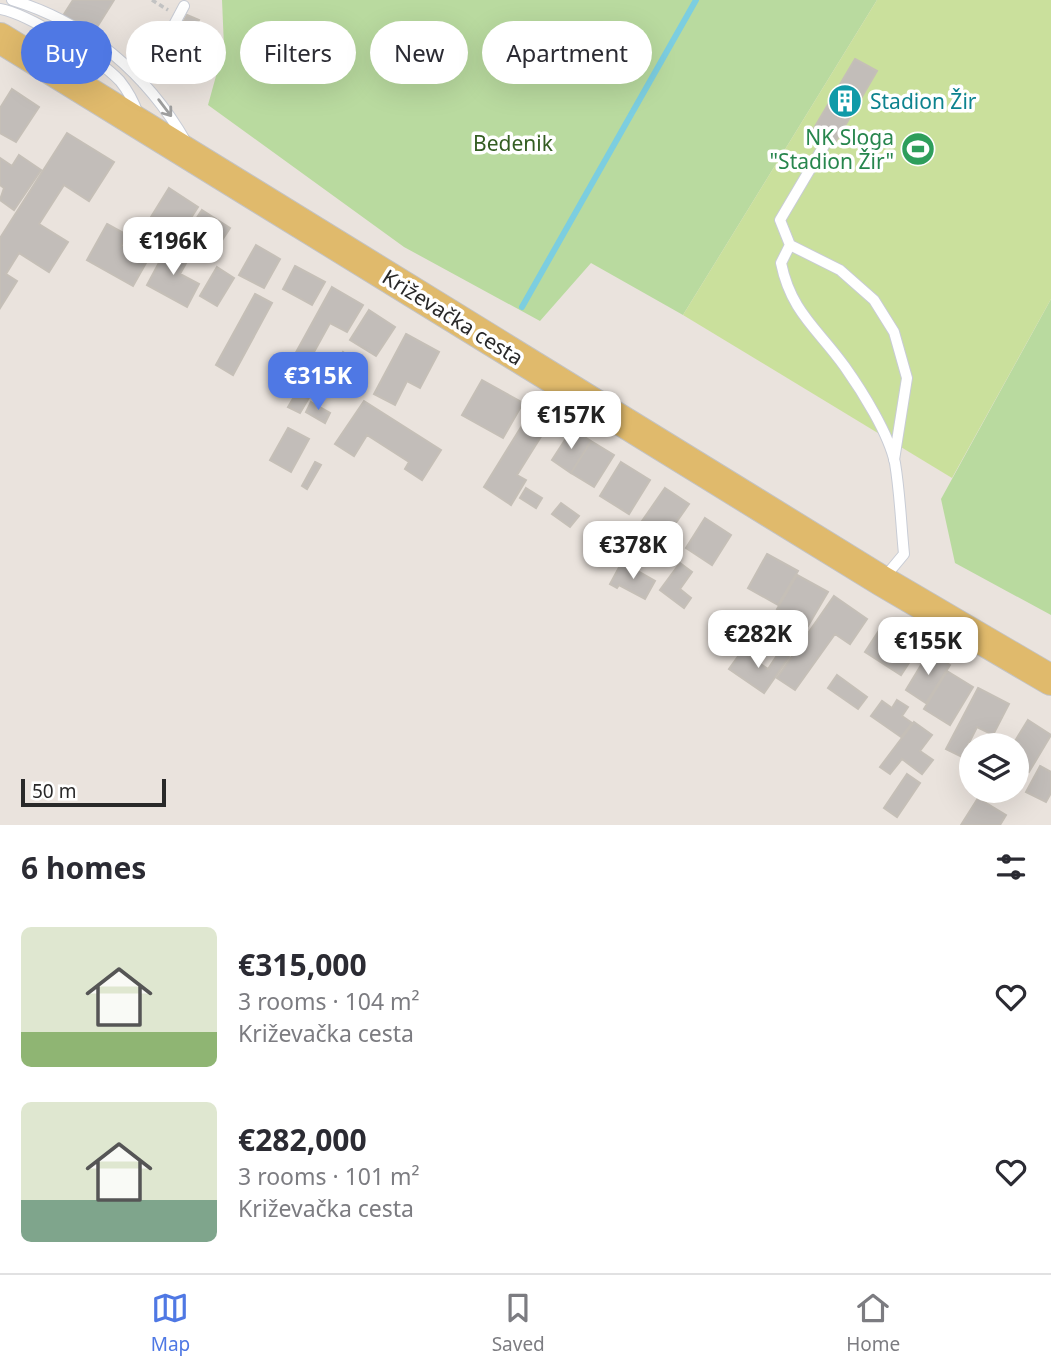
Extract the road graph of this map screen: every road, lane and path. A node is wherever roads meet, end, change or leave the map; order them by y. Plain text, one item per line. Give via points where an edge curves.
1 (12, 0) edge
2 (184, 6) dead end
3 (0, 9) edge
4 (176, 21) edge
5 (0, 38) edge
6 (126, 64) edge
7 (144, 84) edge
8 (141, 125) junction
9 (825, 144) dead end
10 (195, 158) junction
11 (790, 245) junction
12 (894, 460) junction
13 (882, 581) junction
14 (1051, 680) edge

1 - 6 lane via 42,9
2 - 4 lane
3 - 8 lane via 30,20 92,57 120,82
5 - 8 main road, Križevačka cesta
7 -> 10 lane via 173,120
8 - 10 main road, Križevačka cesta
9 - 11 lane via 780,220
10 - 13 main road, Križevačka cesta
11 - 12 lane via 781,263 785,283 801,314 845,367 884,433
11 - 12 lane via 840,270 874,300 894,332 906,378
12 - 13 lane via 904,554
13 - 14 main road, Križevačka cesta

